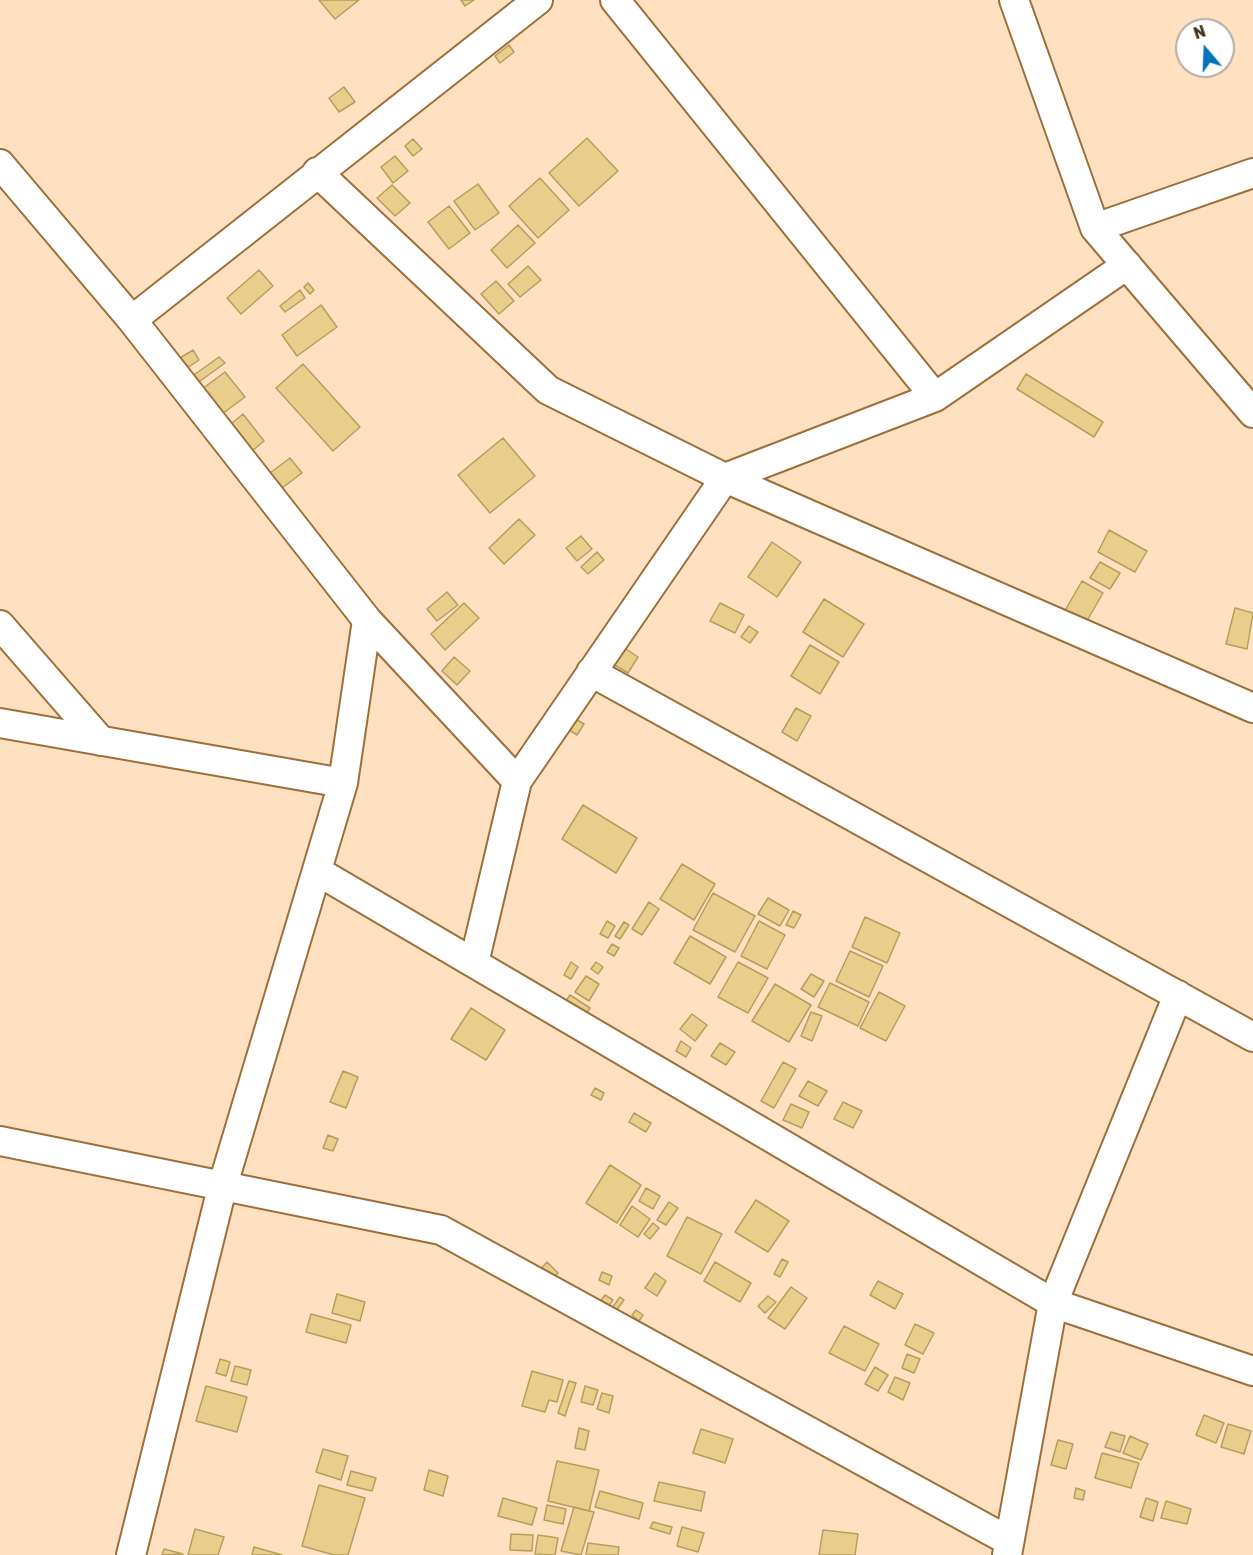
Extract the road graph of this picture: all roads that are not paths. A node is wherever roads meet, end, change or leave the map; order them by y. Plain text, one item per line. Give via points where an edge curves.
1 (538, 0) edge
2 (615, 0) edge
3 (1014, 0) edge
4 (0, 164) edge
5 (317, 172) junction
6 (1253, 173) edge
7 (1095, 228) junction
8 (1127, 266) junction
9 (132, 320) junction
10 (935, 397) junction
11 (1253, 413) edge
12 (724, 477) junction
13 (367, 620) junction
14 (0, 625) edge
15 (591, 672) junction
16 (1253, 708) edge
17 (0, 723) edge
18 (101, 741) junction
19 (517, 781) junction
20 (343, 783) junction
21 (317, 871) junction
22 (474, 963) junction
23 (1178, 995) junction
24 (1253, 1037) edge
25 (0, 1141) edge
26 (222, 1188) junction
27 (1053, 1303) junction
28 (1253, 1371) edge
29 (1008, 1548) edge
30 (131, 1555) edge

1 - 5 street
2 - 10 street
3 - 7 street
4 - 9 street
5 - 9 street
5 - 12 street via 548,390
6 - 7 street
7 - 8 street
8 - 10 street
8 - 11 street
9 - 13 street
10 - 12 street
12 - 15 street
12 - 16 street
13 - 19 street
13 - 20 street
14 - 18 street
15 - 19 street
15 - 23 street
17 - 18 street
18 - 20 street
19 - 22 street
20 - 21 street
21 - 22 street
21 - 26 street
22 - 27 street
23 - 24 street
23 - 27 street
25 - 26 street
26 - 29 street via 441,1230
26 - 30 street
27 - 28 street
27 - 29 street

